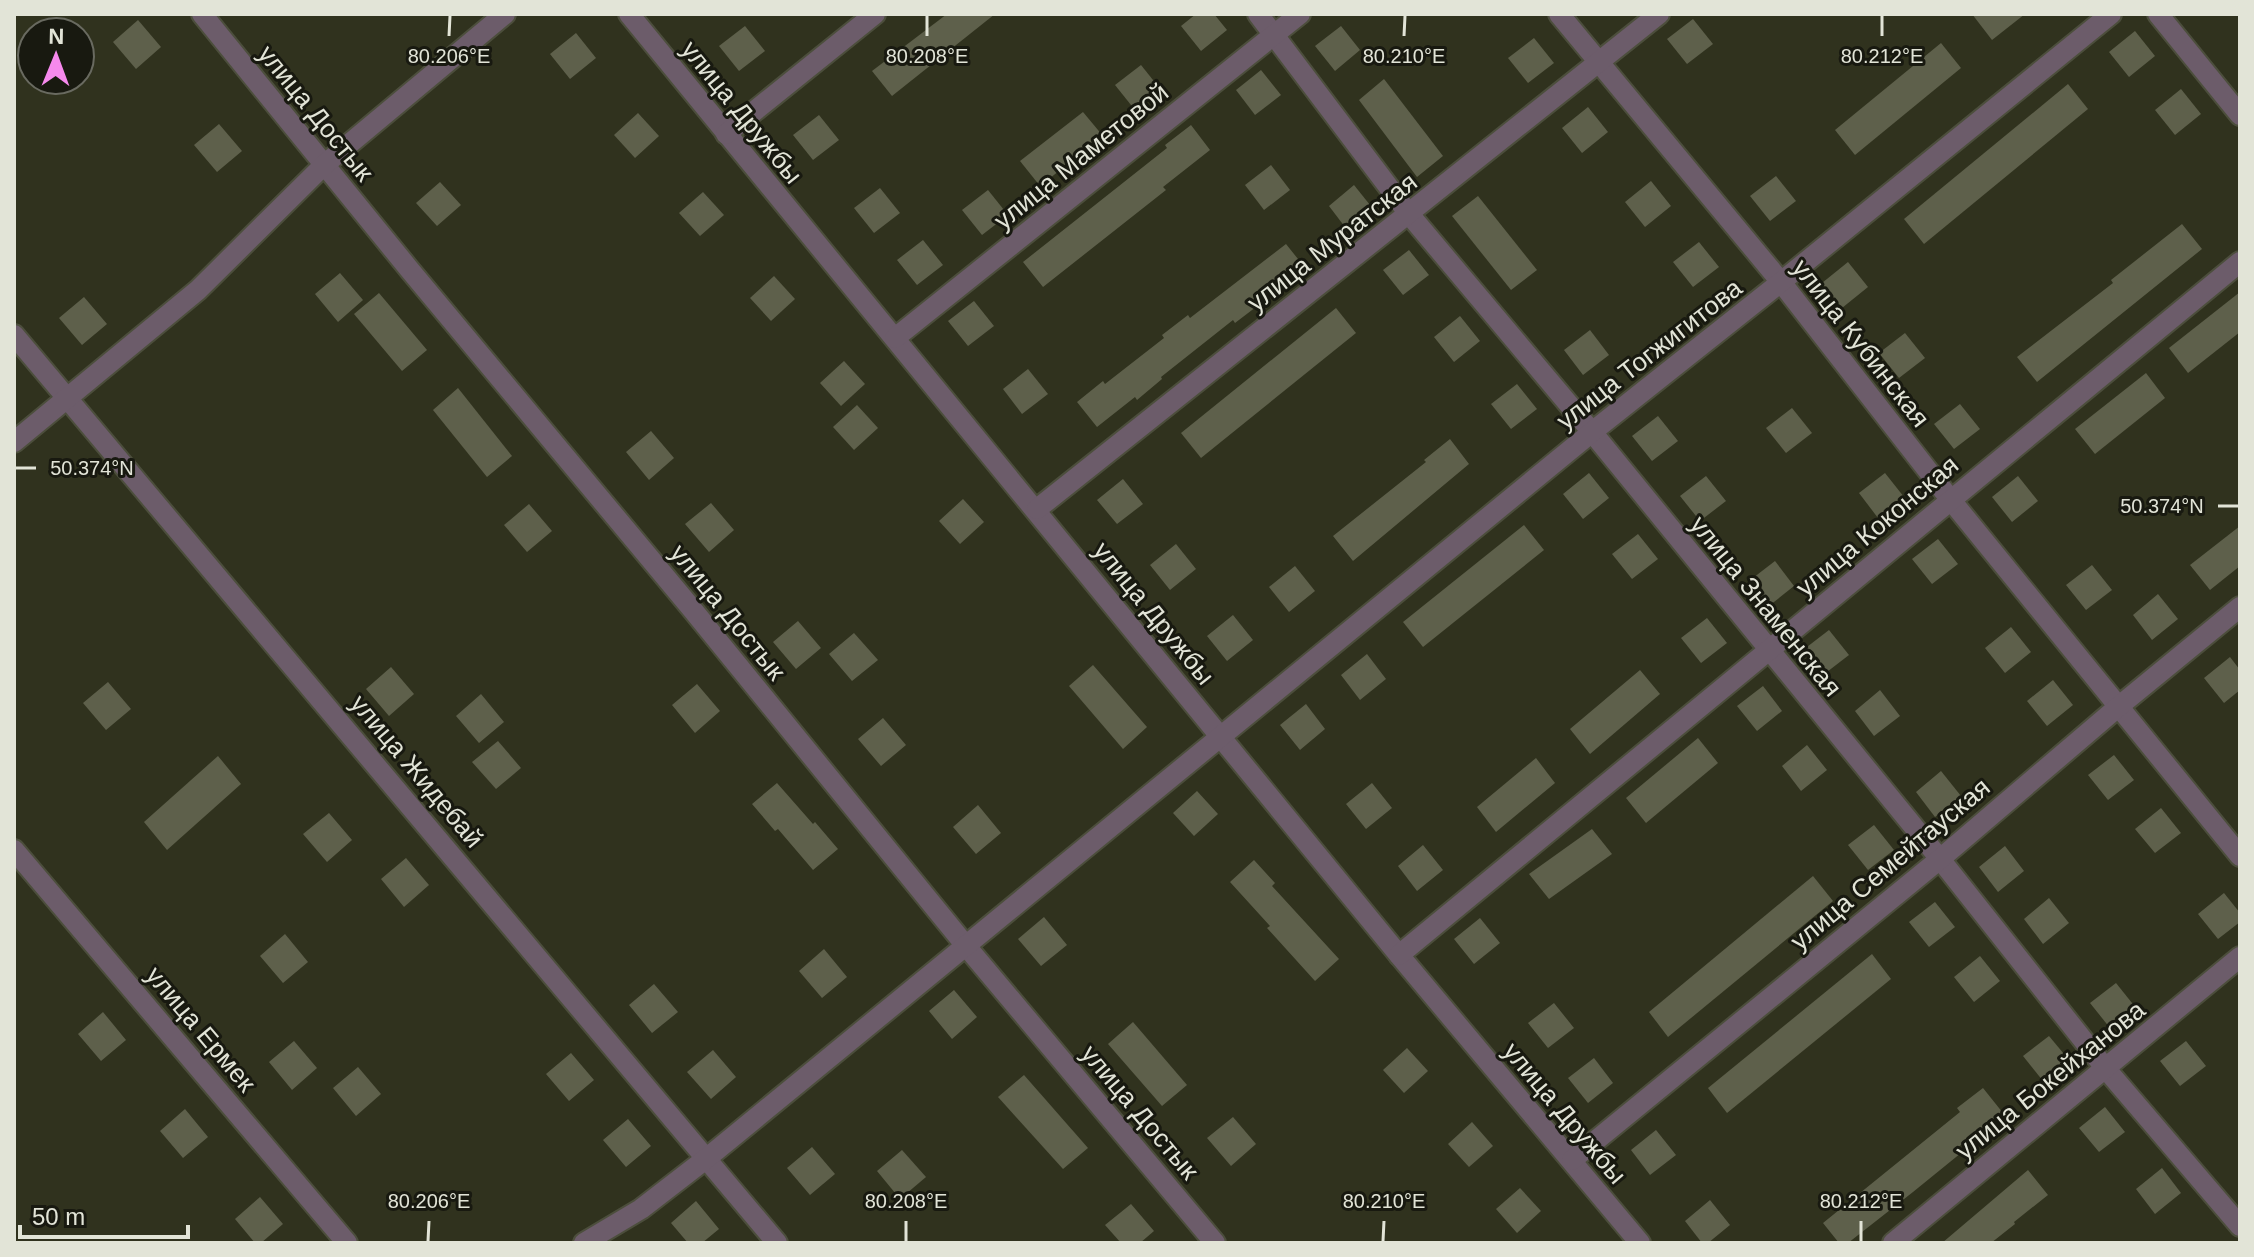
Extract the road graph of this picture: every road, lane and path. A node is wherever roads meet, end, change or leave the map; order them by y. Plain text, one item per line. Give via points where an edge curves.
1 (202, 14) edge
2 (505, 14) edge
3 (629, 14) edge
4 (875, 14) edge
5 (1258, 14) edge
6 (1300, 14) edge
7 (1559, 14) edge
8 (1659, 14) edge
9 (2111, 14) edge
10 (2158, 14) edge
11 (1275, 35) junction
12 (1598, 61) junction
13 (2240, 115) edge
14 (726, 134) junction
15 (324, 165) junction
16 (1409, 214) junction
17 (2240, 262) edge
18 (1781, 282) junction
19 (14, 335) edge
20 (895, 338) junction
21 (66, 398) junction
22 (1592, 432) junction
23 (14, 442) edge
24 (1950, 499) junction
25 (1037, 509) junction
26 (2240, 607) edge
27 (1768, 650) junction
28 (2118, 707) junction
29 (1220, 736) junction
30 (14, 850) edge
31 (2240, 856) edge
32 (1940, 859) junction
33 (966, 946) junction
34 (1399, 955) junction
35 (2240, 957) edge
36 (2106, 1069) junction
37 (707, 1158) junction
38 (1572, 1160) junction
39 (2240, 1226) edge
40 (347, 1243) edge
41 (584, 1243) edge
42 (777, 1243) edge
43 (1215, 1243) edge
44 (1640, 1243) edge
45 (1893, 1243) edge

1 - 15 street, улица Достык
2 - 15 street
3 - 14 street, улица Дружбы
4 - 14 street
5 - 11 street, улица Знаменская
6 - 11 street, улица Маметовой
7 - 12 street, улица Кубинская
8 - 12 street, улица Муратская
9 - 18 street, улица Тогжигитова
10 - 13 street
11 - 16 street, улица Знаменская
11 - 20 street, улица Маметовой
12 - 16 street, улица Муратская
12 - 18 street, улица Кубинская
14 - 20 street, улица Дружбы
15 - 21 street via 198,290
15 - 33 street, улица Достык
16 - 22 street, улица Знаменская
16 - 25 street, улица Муратская
17 - 24 street, улица Коконская
18 - 22 street, улица Тогжигитова
18 - 24 street, улица Кубинская
19 - 21 street, улица Жидебай
20 - 25 street, улица Дружбы
21 - 23 street
21 - 37 street, улица Жидебай
22 - 27 street, улица Знаменская
22 - 29 street, улица Тогжигитова
24 - 27 street, улица Коконская
24 - 28 street, улица Кубинская
25 - 29 street, улица Дружбы
26 - 28 street, улица Семейтауская
27 - 32 street, улица Знаменская
27 - 34 street, улица Коконская
28 - 31 street, улица Кубинская
28 - 32 street, улица Семейтауская
29 - 33 street, улица Тогжигитова
29 - 34 street, улица Дружбы
30 - 40 street, улица Ермек
32 - 36 street, улица Знаменская
32 - 38 street, улица Семейтауская
33 - 37 street, улица Тогжигитова
33 - 43 street, улица Достык
34 - 38 street, улица Дружбы
35 - 36 street, улица Бокейханова
36 - 39 street, улица Знаменская
36 - 45 street, улица Бокейханова
37 - 41 street, улица Тогжигитова via 641,1209
37 - 42 street, улица Жидебай
38 - 44 street, улица Дружбы

